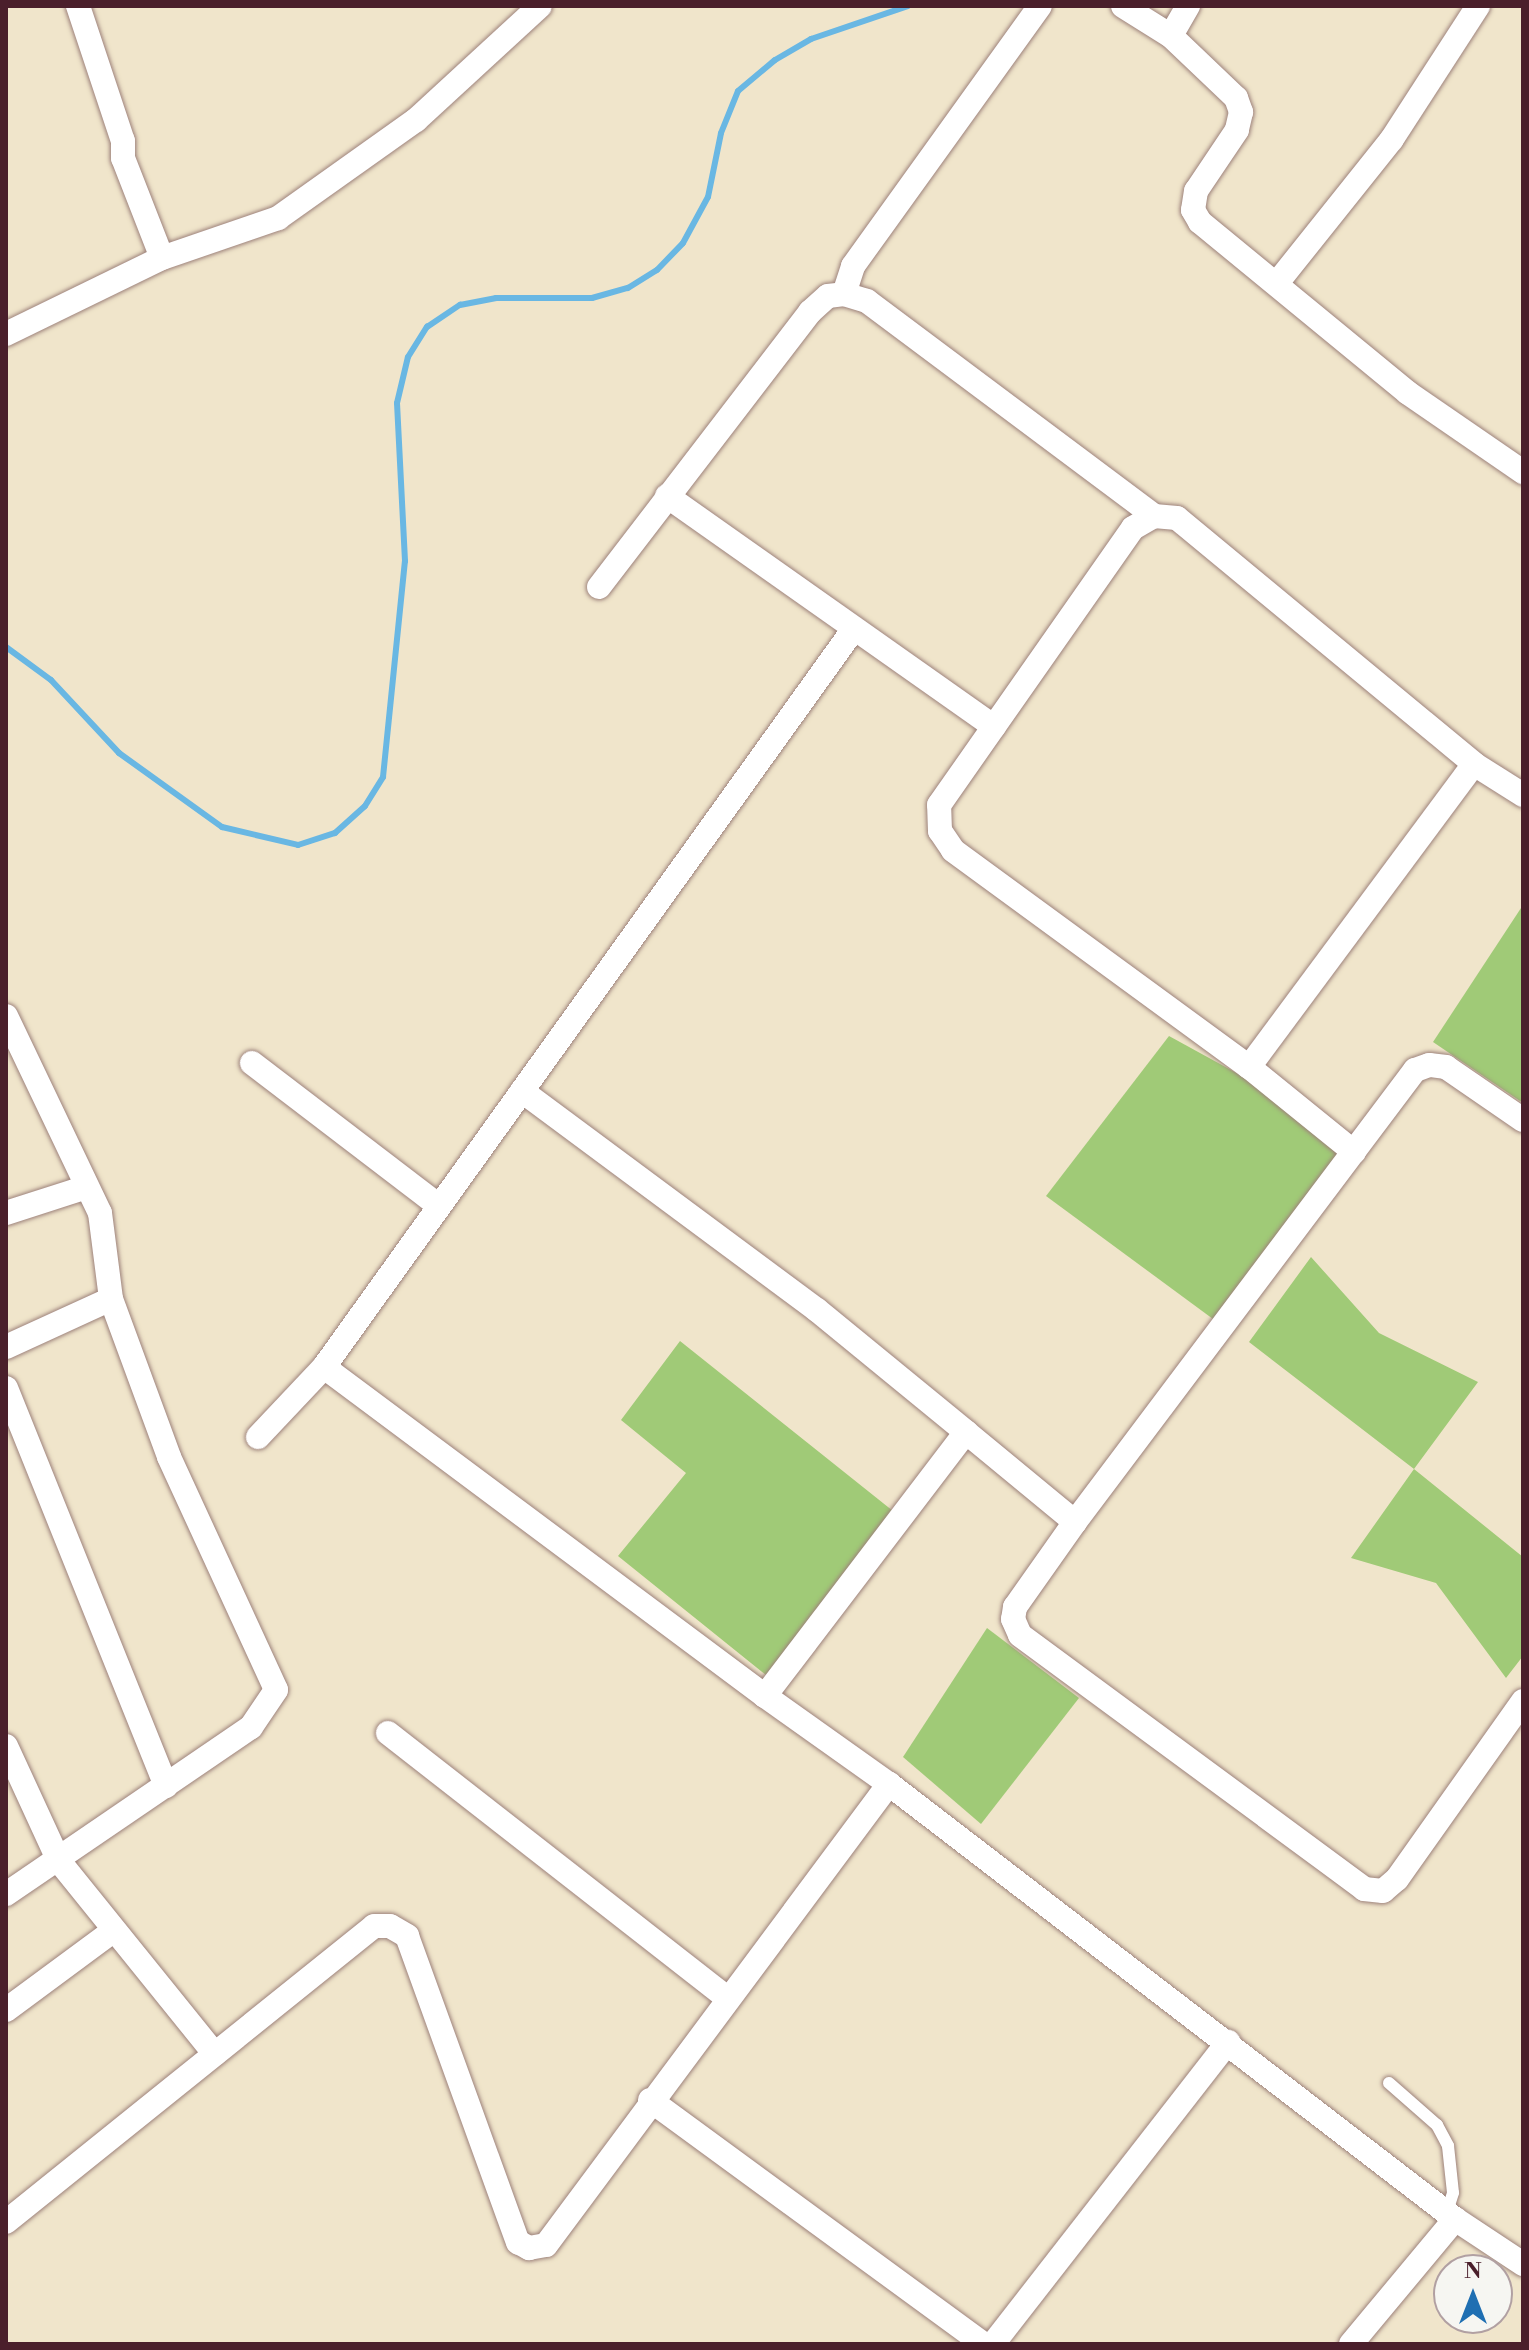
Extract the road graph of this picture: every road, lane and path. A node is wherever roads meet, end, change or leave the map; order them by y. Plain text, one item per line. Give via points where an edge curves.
1 (78, 6) edge
2 (540, 6) edge
3 (1040, 6) edge
4 (1123, 6) edge
5 (1188, 6) edge
6 (1478, 6) edge
7 (1171, 36) junction
8 (162, 258) junction
9 (1277, 283) junction
10 (844, 294) junction
11 (6, 334) edge
12 (1523, 472) edge
13 (667, 496) junction
14 (1154, 516) junction
15 (599, 587) dead end
16 (853, 630) junction
17 (994, 727) junction
18 (1474, 764) junction
19 (1523, 795) edge
20 (6, 1016) edge
21 (252, 1063) dead end
22 (1249, 1067) junction
23 (522, 1091) junction
24 (1523, 1120) edge
25 (1354, 1152) junction
26 (84, 1188) junction
27 (439, 1206) junction
28 (6, 1213) edge
29 (111, 1299) junction
30 (6, 1347) edge
31 (324, 1367) junction
32 (6, 1388) edge
33 (966, 1432) junction
34 (258, 1437) dead end
35 (1075, 1522) junction
36 (765, 1696) junction
37 (1523, 1701) edge
38 (388, 1733) dead end
39 (6, 1746) edge
40 (889, 1784) junction
41 (166, 1786) junction
42 (59, 1861) junction
43 (6, 1894) edge
44 (114, 1930) junction
45 (727, 1998) junction
46 (6, 2010) edge
47 (1228, 2042) junction
48 (215, 2054) junction
49 (1389, 2083) dead end
50 (650, 2100) junction
51 (1451, 2216) junction
52 (6, 2222) edge
53 (1523, 2264) edge
54 (983, 2344) edge
55 (993, 2344) edge
56 (1351, 2344) edge

1 - 8 street via 123,141 123,158
2 - 8 street via 416,120 278,218
3 - 10 street via 853,266
4 - 7 street
5 - 7 street
6 - 9 street via 1392,139
7 - 9 street via 1236,98 1241,112 1237,130 1196,191 1193,210 1200,222
8 - 11 street
9 - 12 street via 1408,393
10 - 13 street via 828,296 810,312
10 - 14 street via 867,301
13 - 15 street
13 - 16 street
14 - 17 street via 1133,528
14 - 18 street via 1177,518
16 - 17 street
16 - 23 street
17 - 22 street via 939,805 940,831 953,850
18 - 19 street
18 - 22 street
20 - 26 street
21 - 27 street
22 - 25 street
23 - 27 street
23 - 33 street via 817,1310
24 - 25 street via 1446,1067 1429,1065 1415,1070
25 - 35 street
26 - 28 street
26 - 29 street via 100,1213
27 - 31 street
29 - 30 street
29 - 41 street via 169,1457 276,1690 251,1727
31 - 34 street
31 - 36 street
32 - 41 street
33 - 35 street
33 - 36 street
35 - 37 street via 1015,1607 1013,1619 1020,1635 1364,1889 1383,1891 1397,1879
36 - 40 street
38 - 45 street
39 - 42 street
40 - 45 street
40 - 47 street
41 - 42 street
42 - 43 street
42 - 44 street
44 - 46 street
44 - 48 street
45 - 50 street
47 - 51 street
47 - 55 street
48 - 50 street via 374,1926 390,1926 407,1936 518,2242 529,2248 546,2245
48 - 52 street
49 - 51 lane via 1437,2125 1448,2146
50 - 54 street
51 - 53 street
51 - 56 street

